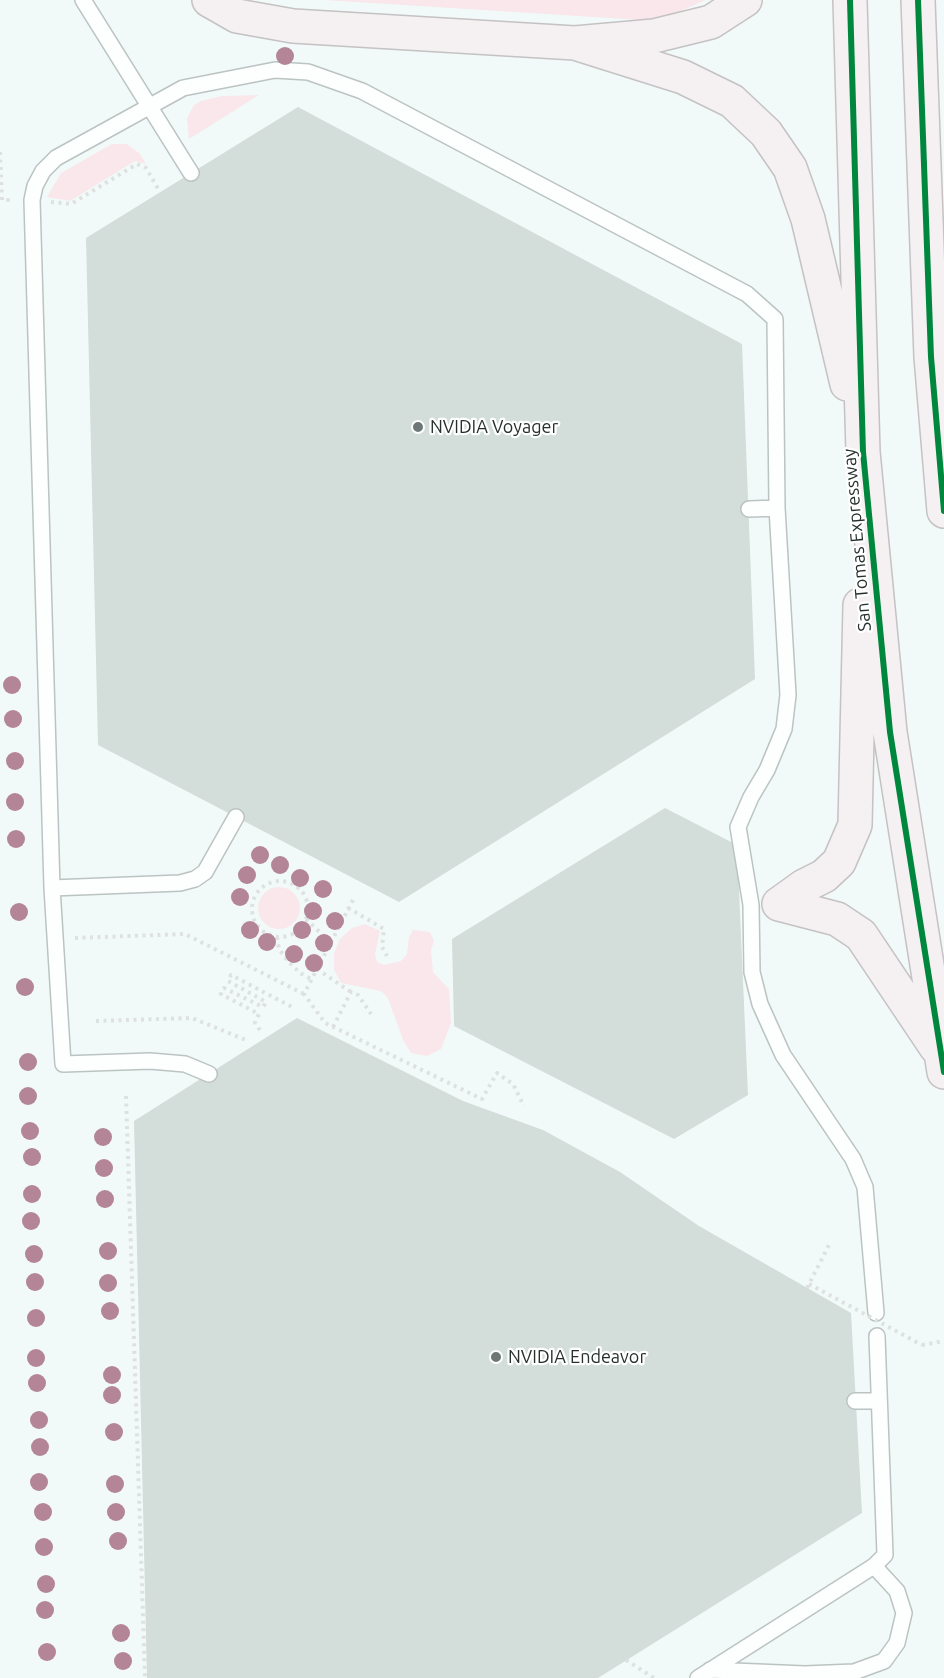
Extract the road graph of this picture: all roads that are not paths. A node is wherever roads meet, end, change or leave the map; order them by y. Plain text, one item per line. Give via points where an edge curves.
1 (82, 0) edge
2 (209, 0) edge
3 (745, 0) edge
4 (850, 0) edge
5 (918, 0) edge
6 (574, 43) junction
7 (149, 104) junction
8 (191, 173) dead end
9 (944, 325) edge
10 (931, 357) junction
11 (863, 452) junction
12 (941, 457) edge
13 (777, 508) junction
14 (749, 509) dead end
15 (944, 511) edge
16 (236, 817) dead end
17 (52, 888) junction
18 (765, 904) junction
19 (943, 1064) edge
20 (209, 1074) dead end
21 (876, 1313) dead end
22 (877, 1336) dead end
23 (855, 1401) dead end
24 (879, 1401) junction
25 (874, 1566) junction
26 (704, 1674) edge

1 - 7 lane
2 - 6 highway via 237,16 293,26
3 - 6 highway via 711,22 654,36
4 - 11 highway, San Tomas Expressway
5 - 10 highway
6 - 11 highway via 683,77 732,101 766,133 790,168 808,219
7 - 8 lane
7 - 13 lane via 183,88 215,80 275,70 308,72 362,91 747,294 775,319
7 - 17 lane via 56,158 43,171 32,200
9 - 10 highway
10 - 12 highway
11 - 18 highway via 855,825 839,862 824,876
11 - 19 highway, San Tomas Expressway via 890,732
12 - 15 highway
13 - 14 lane
13 - 18 lane via 788,695 784,729 738,827
16 - 17 lane via 206,872 195,879 180,883
17 - 20 lane via 63,1064 150,1061 185,1064
18 - 19 highway via 837,920 861,935
18 - 21 lane via 752,972 760,1004 783,1055 853,1159 865,1187
22 - 24 lane
23 - 24 lane
24 - 25 lane via 885,1555
25 - 26 lane
25 - 26 lane via 897,1591 904,1613 897,1643 884,1661 854,1672

